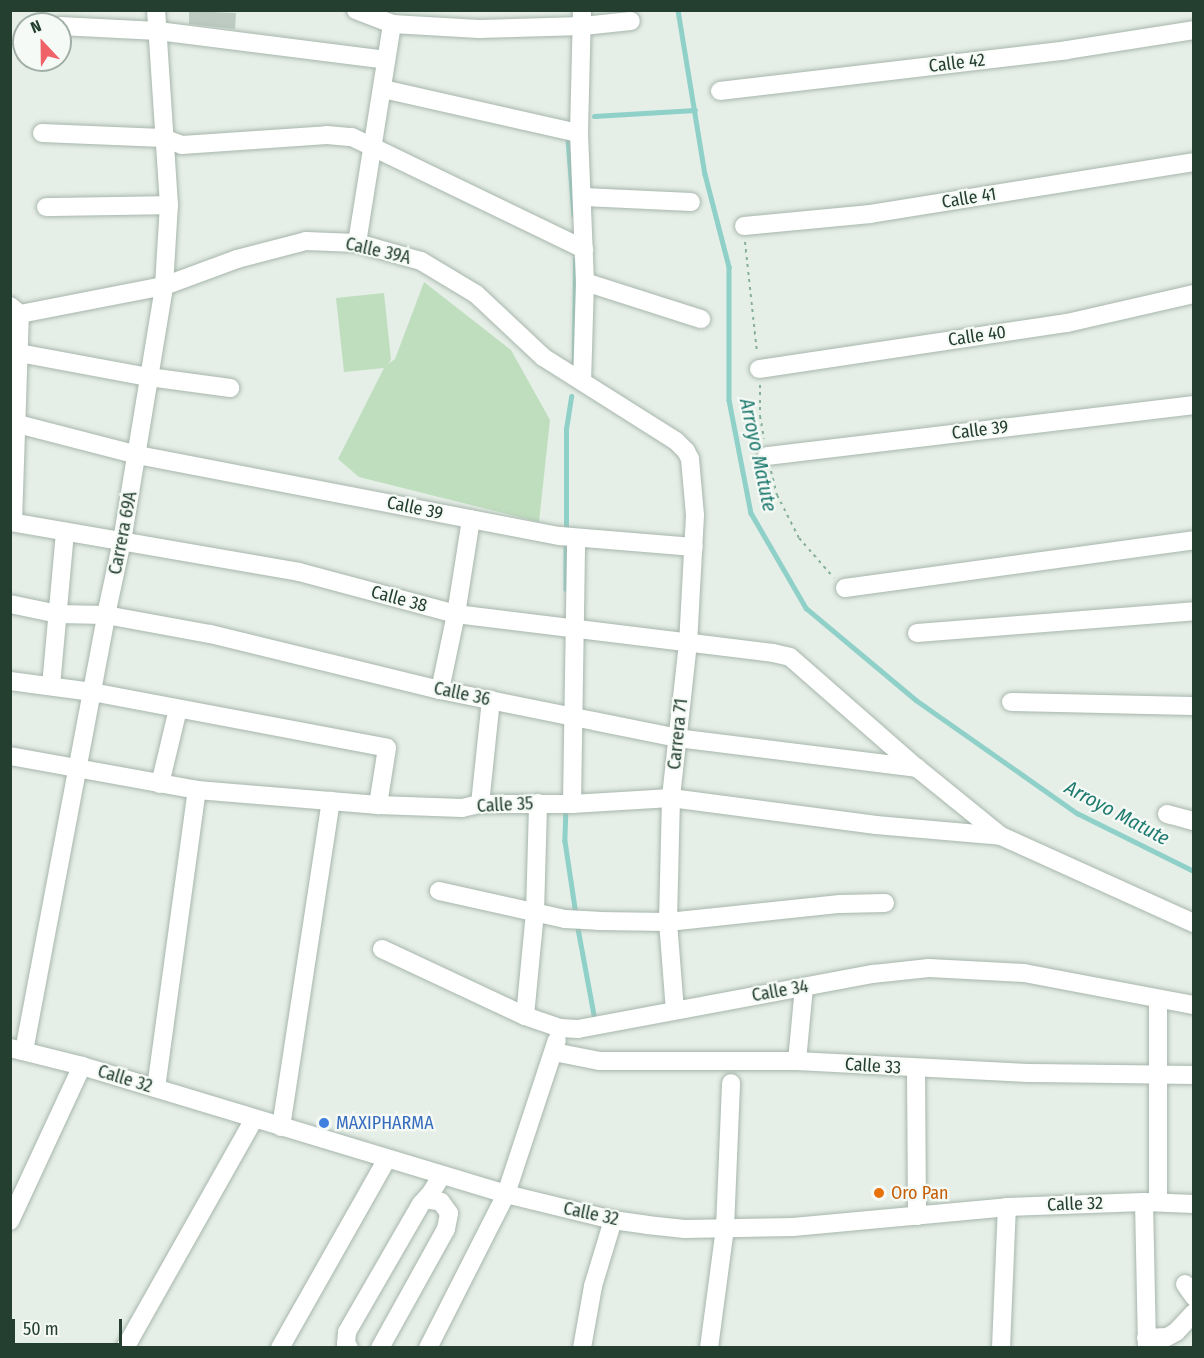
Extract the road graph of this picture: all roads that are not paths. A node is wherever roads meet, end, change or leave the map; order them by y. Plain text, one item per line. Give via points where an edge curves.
1 (156, 10) edge
2 (356, 10) edge
3 (582, 18) edge
4 (631, 21) dead end
5 (392, 24) junction
6 (72, 27) edge
7 (1194, 30) edge
8 (158, 31) junction
9 (386, 60) junction
10 (383, 88) junction
11 (720, 91) dead end
12 (42, 133) dead end
13 (579, 133) junction
14 (163, 138) junction
15 (373, 148) junction
16 (1194, 162) edge
17 (584, 197) junction
18 (691, 202) dead end
19 (169, 205) junction
20 (46, 207) dead end
21 (744, 226) road end
22 (357, 243) junction
23 (584, 249) junction
24 (585, 282) junction
25 (164, 286) junction
26 (1194, 294) edge
27 (15, 310) edge
28 (701, 320) dead end
29 (19, 353) junction
30 (759, 369) road end
31 (149, 377) junction
32 (582, 381) junction
33 (231, 388) dead end
34 (1194, 405) edge
35 (12, 423) edge
36 (138, 455) junction
37 (766, 456) road end
38 (690, 459) joint
39 (471, 519) junction
40 (12, 522) edge
41 (65, 533) junction
42 (569, 537) junction
43 (1194, 540) edge
44 (122, 542) junction
45 (694, 547) junction
46 (844, 588) road end
47 (10, 604) edge
48 (1194, 611) edge
49 (58, 614) junction
50 (456, 614) junction
51 (106, 615) junction
52 (567, 629) junction
53 (917, 633) dead end
54 (688, 643) junction
55 (10, 681) edge
56 (51, 686) junction
57 (440, 690) junction
58 (92, 692) junction
59 (491, 700) junction
60 (1011, 702) dead end
61 (1194, 706) edge
62 (178, 709) junction
63 (568, 716) junction
64 (677, 738) junction
65 (10, 756) edge
66 (78, 768) junction
67 (916, 768) junction
68 (160, 784) junction
69 (197, 790) junction
70 (670, 798) junction
71 (331, 801) junction
72 (538, 803) junction
73 (480, 804) junction
74 (567, 804) junction
75 (378, 805) junction
76 (1167, 814) dead end
77 (1194, 821) edge
78 (1001, 836) junction
79 (439, 891) dead end
80 (885, 903) dead end
81 (535, 913) junction
82 (668, 922) junction
83 (1194, 923) edge
84 (382, 949) dead end
85 (804, 987) junction
86 (1158, 999) junction
87 (1194, 1005) edge
88 (675, 1010) junction
89 (525, 1016) junction
90 (561, 1028) junction
91 (17, 1049) edge
92 (554, 1052) junction
93 (797, 1061) junction
94 (82, 1066) junction
95 (916, 1069) junction
96 (1157, 1074) junction
97 (1194, 1075) edge
98 (731, 1083) dead end
99 (156, 1089) junction
100 (254, 1119) junction
101 (281, 1127) junction
102 (387, 1159) junction
103 (449, 1177) junction
104 (506, 1194) junction
105 (434, 1201) junction
106 (1151, 1202) junction
107 (1194, 1204) edge
108 (1007, 1207) junction
109 (917, 1216) junction
110 (613, 1220) junction
111 (10, 1221) edge
112 (725, 1228) junction
113 (1194, 1313) edge
114 (1147, 1342) edge
115 (125, 1347) edge
116 (280, 1347) edge
117 (349, 1347) edge
118 (380, 1347) edge
119 (428, 1347) edge
120 (582, 1347) edge
121 (709, 1347) edge
122 (1001, 1347) edge

1 - 8 street, Carrera 69A
2 - 5 street
3 - 4 street
3 - 5 street via 479,29
3 - 13 street
5 - 9 street
6 - 8 street
7 - 11 street, Calle 42 via 1066,50
8 - 9 street
8 - 14 street, Carrera 69A
9 - 10 street
10 - 13 street
10 - 15 street
12 - 14 street
13 - 17 street
14 - 15 street via 182,145 327,135 352,137
14 - 19 street, Carrera 69A
15 - 22 street
15 - 23 street
16 - 21 street, Calle 41 via 870,214
17 - 18 street
17 - 23 street
19 - 20 street
19 - 25 street, Carrera 69A
22 - 25 street, Calle 39A via 306,241
22 - 32 street, Calle 39A via 421,261 476,294 543,357
23 - 24 street
24 - 28 street
24 - 32 street
25 - 27 street, Calle 39A
25 - 31 street, Carrera 69A
26 - 30 street, Calle 40 via 1067,323
27 - 29 street
29 - 31 street
29 - 35 street
31 - 33 street
31 - 36 street, Carrera 69A
32 - 38 street, Calle 39A via 676,441
34 - 37 street, Calle 39
35 - 36 street, Calle 39
35 - 40 street
36 - 39 street, Calle 39
36 - 44 street, Carrera 69A
38 - 45 street, Carrera 71
39 - 42 street, Calle 39
39 - 50 street
40 - 41 street, Calle 38
41 - 44 street, Calle 38
41 - 49 street
42 - 45 street, Calle 39
42 - 52 street
43 - 46 street
44 - 50 street, Calle 38 via 299,572
44 - 51 street, Carrera 69A
45 - 54 street, Carrera 71
47 - 49 street, Calle 36
48 - 53 street
49 - 51 street, Calle 36
49 - 56 street
50 - 52 street, Calle 38
50 - 57 street
51 - 57 street, Calle 36 via 210,634
51 - 58 street, Carrera 69A
52 - 54 street, Calle 38
52 - 63 street
54 - 64 street, Carrera 71
54 - 67 street, Calle 38 via 790,657
55 - 56 street
56 - 58 street
57 - 59 street, Calle 36
58 - 62 street
58 - 66 street, Carrera 69A
59 - 63 street, Calle 36
59 - 73 street
60 - 61 street
62 - 68 street
62 - 75 street via 387,748
63 - 64 street, Calle 36
63 - 74 street
64 - 67 street, Calle 36
64 - 70 street, Carrera 71
65 - 66 street, Calle 35
66 - 68 street, Calle 35
66 - 91 street, Carrera 69A
67 - 78 street
68 - 69 street, Calle 35
69 - 71 street, Calle 35
69 - 99 street
70 - 74 street, Calle 35
70 - 78 street, Calle 35 via 876,825
70 - 82 street, Carrera 71
71 - 75 street, Calle 35
71 - 101 street
72 - 73 street, Calle 35
72 - 74 street, Calle 35
72 - 81 street
73 - 75 street, Calle 35 via 462,808
76 - 77 street
78 - 83 street
79 - 81 street
80 - 82 street
81 - 82 street via 573,920
81 - 89 street
82 - 88 street, Carrera 71
84 - 89 street, Calle 34
85 - 86 street, Calle 34 via 930,968 1024,974
85 - 88 street, Calle 34
85 - 93 street
86 - 87 street, Calle 34
86 - 96 street
88 - 90 street, Calle 34 via 600,1026
89 - 90 street, Calle 34
90 - 92 street
91 - 94 street, Calle 32
92 - 93 street, Calle 33 via 600,1061
92 - 104 street
93 - 95 street, Calle 33
94 - 99 street, Calle 32
94 - 111 street
95 - 96 street, Calle 33
95 - 109 street
96 - 97 street, Calle 33
96 - 106 street
98 - 112 street
99 - 100 street, Calle 32
100 - 101 street, Calle 32
100 - 115 street
101 - 102 street, Calle 32
102 - 103 street, Calle 32
102 - 116 street
103 - 104 street, Calle 32
103 - 105 street
104 - 110 street, Calle 32
104 - 119 street
105 - 117 street via 347,1332
105 - 118 street via 449,1213 446,1229
106 - 107 street, Calle 32
106 - 108 street, Calle 32
106 - 114 street
108 - 109 street, Calle 32
108 - 122 street
109 - 112 street, Calle 32 via 793,1227
110 - 112 street, Calle 32 via 685,1229
110 - 120 street via 593,1286
112 - 121 street
113 - 114 street via 1176,1332

